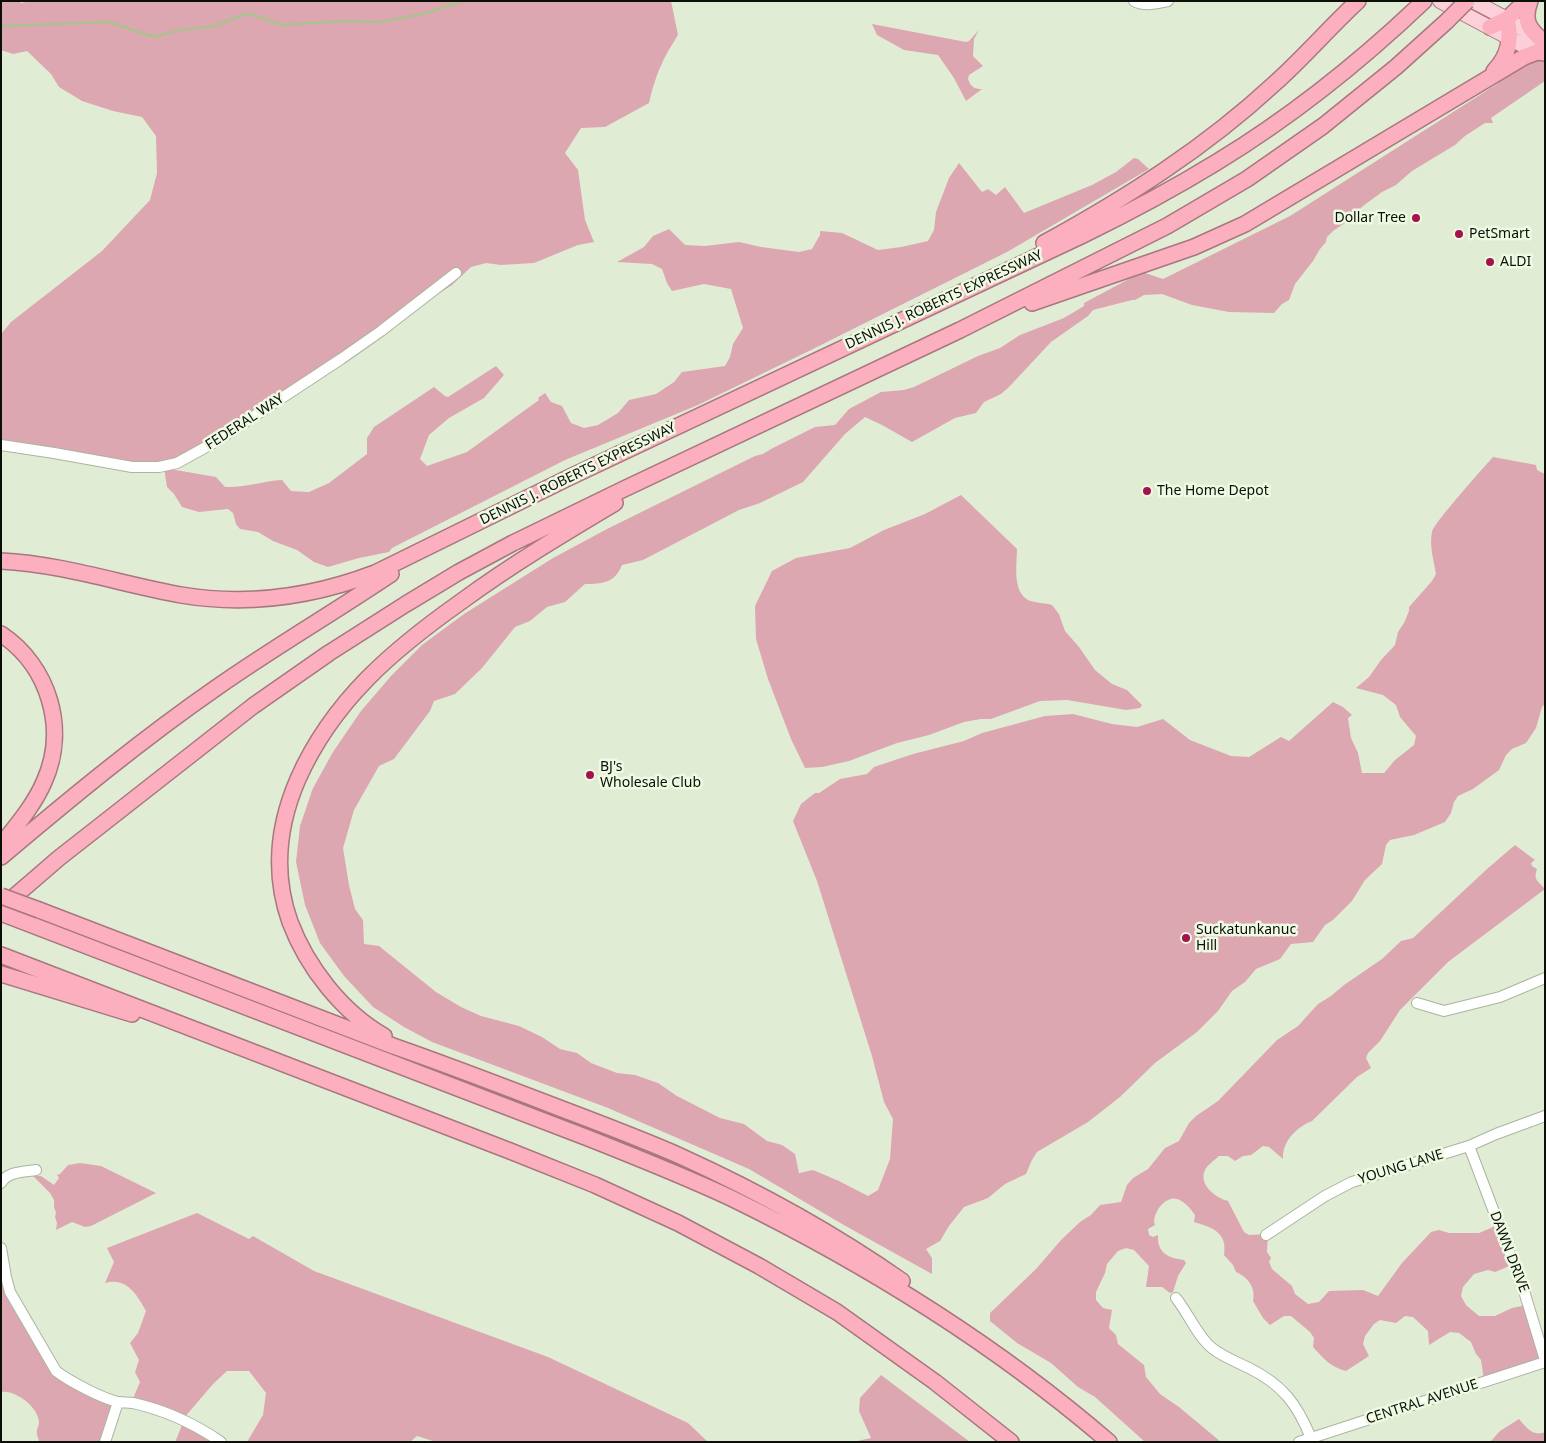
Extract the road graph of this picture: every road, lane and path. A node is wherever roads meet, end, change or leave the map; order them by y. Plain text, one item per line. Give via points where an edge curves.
1 (1134, 1) edge
2 (1168, 1) edge
3 (1440, 1) edge
4 (1467, 1) edge
5 (1473, 1) edge
6 (1528, 1) edge
7 (1354, 4) edge
8 (1422, 4) edge
9 (1507, 19) junction
10 (1490, 27) junction
11 (1510, 37) junction
12 (1545, 43) edge
13 (1545, 53) edge
14 (1474, 87) junction
15 (456, 274) dead end
16 (901, 320) junction
17 (960, 330) junction
18 (1, 445) edge
19 (694, 456) junction
20 (430, 545) junction
21 (1, 561) edge
22 (1, 634) edge
23 (1, 844) edge
24 (1, 857) edge
25 (1, 896) edge
26 (1, 908) edge
27 (1, 913) edge
28 (1, 954) edge
29 (1, 974) edge
30 (1545, 978) edge
31 (1417, 1003) dead end
32 (227, 1042) junction
33 (442, 1063) junction
34 (1545, 1116) edge
35 (1469, 1146) junction
36 (36, 1170) dead end
37 (1, 1183) edge
38 (1266, 1235) dead end
39 (1, 1248) edge
40 (1176, 1298) dead end
41 (1545, 1361) edge
42 (1020, 1371) junction
43 (118, 1402) junction
44 (1311, 1438) junction
45 (105, 1442) edge
46 (221, 1442) edge
47 (1011, 1442) edge
48 (1109, 1442) edge
49 (1299, 1442) edge

1 - 2 street via 1150,4
3 - 10 main road
4 - 17 highway, bridge via 1348,107 1247,179 1160,230
5 - 9 main road
6 - 9 highway
6 - 12 highway via 1528,25
7 - 16 highway via 1303,58 1259,98 1214,136 1164,171 1077,224
8 - 16 highway, DENNIS J. ROBERTS EXPRESSWAY via 1318,92 1218,162 1110,221
9 - 10 highway
9 - 11 highway
9 - 12 main road
10 - 11 main road
11 - 13 main road via 1528,48
11 - 14 highway via 1504,60
13 - 14 highway via 1529,55
14 - 17 highway via 1279,206 1228,233
15 - 18 street, FEDERAL WAY via 341,359 215,442 177,463 132,467
16 - 20 highway, DENNIS J. ROBERTS EXPRESSWAY
17 - 19 highway
19 - 26 highway via 487,557 336,649 204,744 46,868
19 - 33 highway via 518,562 401,647 372,672 339,710 294,789 285,816 279,859 284,901 299,942 314,968 359,1018 388,1038
20 - 21 highway via 346,584 302,595 256,600 180,595 51,566
20 - 24 highway via 380,582 239,672 163,726
22 - 23 highway via 16,645 44,684 51,704 55,735 44,782
25 - 33 highway, bridge
27 - 42 highway via 588,1138 709,1188 813,1240 892,1286
28 - 32 highway
29 - 32 highway
30 - 31 street via 1500,997 1444,1011
32 - 47 highway via 567,1173 705,1236 862,1329
33 - 42 highway via 673,1153 764,1198 872,1260 973,1331
34 - 35 street, YOUNG LANE
35 - 38 street, YOUNG LANE via 1352,1182
35 - 41 street, DAWN DRIVE via 1524,1291
36 - 37 street via 10,1174
39 - 43 street via 10,1292 56,1371
40 - 44 street via 1212,1348 1280,1388 1297,1410
41 - 44 street, CENTRAL AVENUE
42 - 48 highway
43 - 45 street
43 - 46 street via 132,1402 182,1420
44 - 49 street, CENTRAL AVENUE

